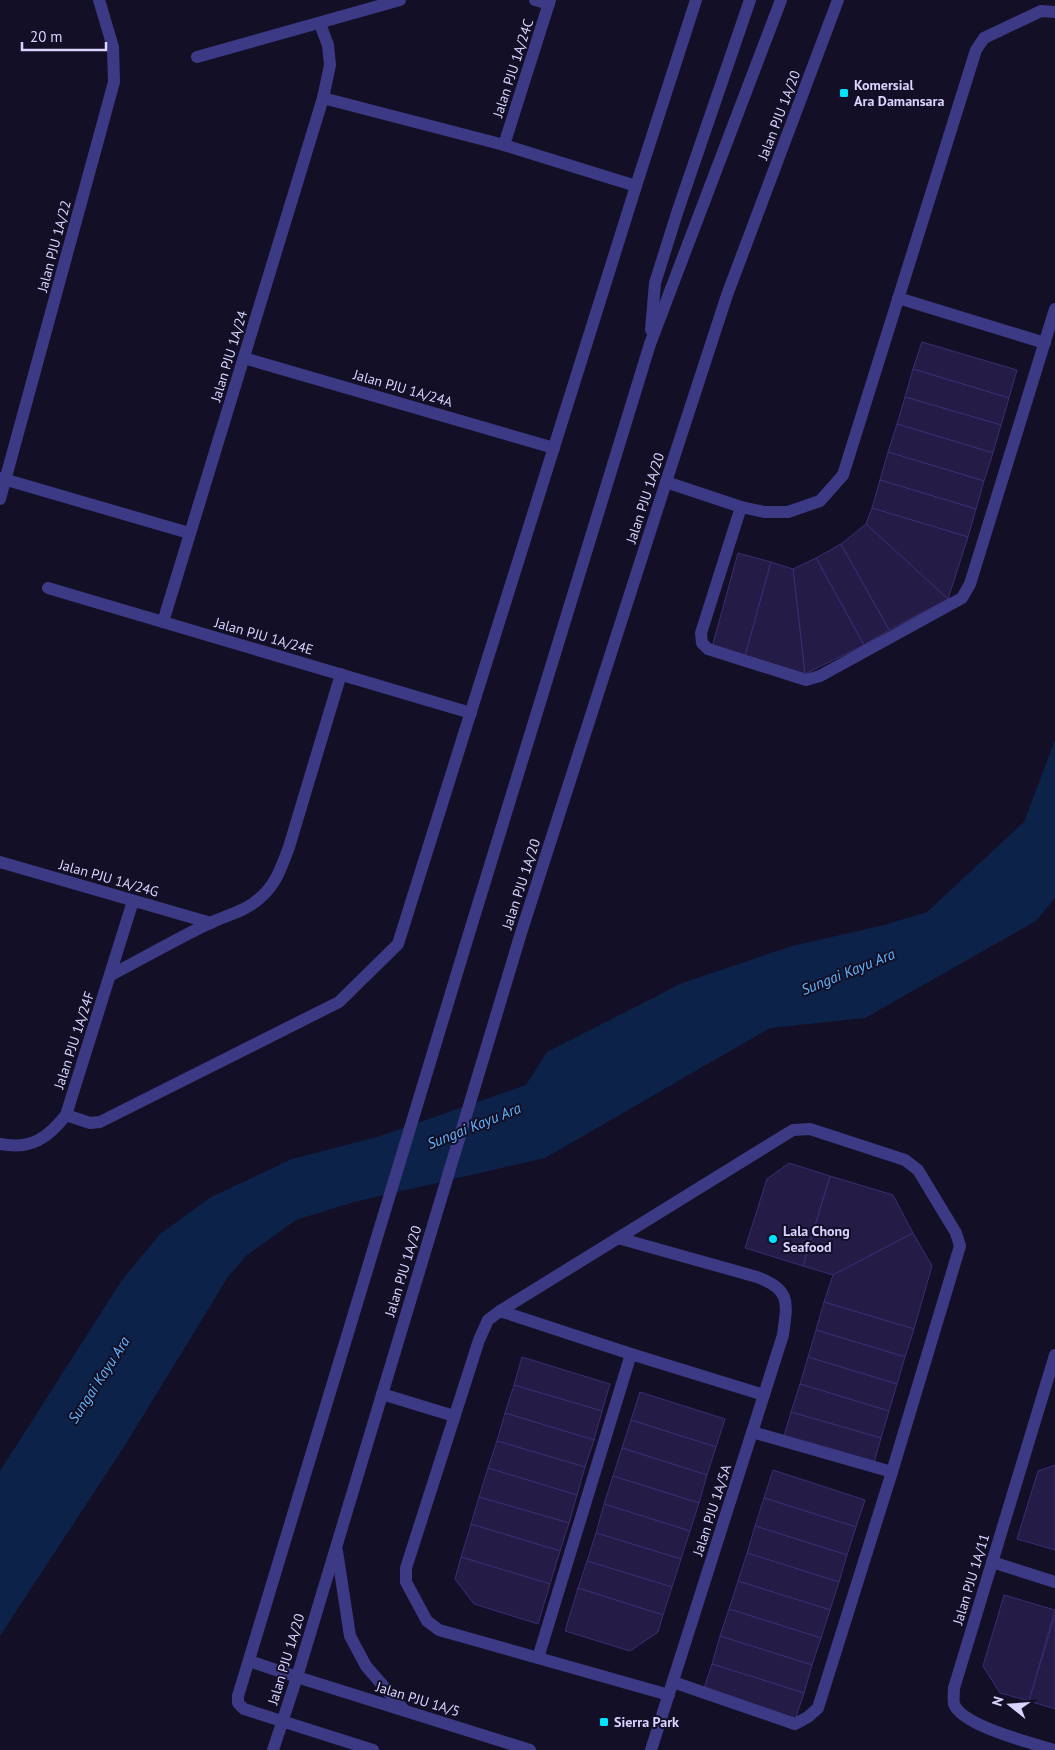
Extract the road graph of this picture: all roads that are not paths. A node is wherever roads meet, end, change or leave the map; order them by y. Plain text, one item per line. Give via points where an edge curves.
1 (99, 0) edge
2 (400, 0) edge
3 (535, 0) edge
4 (696, 0) edge
5 (750, 0) edge
6 (781, 0) edge
7 (838, 0) edge
8 (550, 2) edge
9 (1055, 12) edge
10 (320, 24) junction
11 (197, 57) dead end
12 (323, 98) junction
13 (504, 146) junction
14 (636, 186) junction
15 (898, 298) junction
16 (1055, 309) edge
17 (650, 344) junction
18 (1044, 344) junction
19 (244, 358) junction
20 (554, 448) junction
21 (3, 479) edge
22 (666, 482) junction
23 (0, 499) edge
24 (741, 507) junction
25 (189, 534) junction
26 (48, 588) dead end
27 (163, 622) junction
28 (342, 674) junction
29 (471, 713) junction
30 (0, 862) edge
31 (133, 901) junction
32 (211, 923) junction
33 (111, 975) junction
34 (66, 1115) junction
35 (1, 1147) edge
36 (618, 1238) junction
37 (500, 1311) junction
38 (630, 1354) junction
39 (1055, 1355) edge
40 (382, 1394) junction
41 (764, 1395) junction
42 (1049, 1396) edge
43 (454, 1416) junction
44 (752, 1432) junction
45 (892, 1472) junction
46 (336, 1546) junction
47 (992, 1562) junction
48 (1055, 1582) edge
49 (538, 1658) junction
50 (249, 1661) junction
51 (297, 1677) junction
52 (673, 1682) junction
53 (669, 1695) junction
54 (405, 1711) junction
55 (282, 1721) junction
56 (274, 1750) edge
57 (373, 1750) edge
58 (530, 1750) edge
59 (651, 1750) edge
60 (1054, 1750) edge

1 - 21 street, Jalan PJU 1A/22 via 113,47 114,82
2 - 10 street
3 - 8 street
4 - 14 street
5 - 17 street via 655,283
6 - 17 street, Jalan PJU 1A/20
7 - 22 street, Jalan PJU 1A/20 via 727,295
8 - 13 street, Jalan PJU 1A/24C
9 - 15 street via 1041,11 984,38 976,50
10 - 11 street
10 - 12 street, Jalan PJU 1A/24 via 328,45 330,66
12 - 13 street
12 - 19 street, Jalan PJU 1A/24
13 - 14 street
14 - 20 street
15 - 18 street
15 - 24 street via 843,475 820,501 788,512 764,512
16 - 18 street
17 - 50 street, Jalan PJU 1A/20
18 - 24 street via 970,584 962,598 820,676 806,680 708,648 702,643 701,633
19 - 20 street, Jalan PJU 1A/24A
19 - 25 street, Jalan PJU 1A/24
20 - 29 street
21 - 23 street, Jalan PJU 1A/22
21 - 25 street
22 - 24 street
22 - 40 street, Jalan PJU 1A/20 via 521,933
25 - 27 street, Jalan PJU 1A/24
26 - 27 street, Jalan PJU 1A/24E
27 - 28 street, Jalan PJU 1A/24E
28 - 29 street, Jalan PJU 1A/24E
28 - 32 street via 281,869 260,899
29 - 34 street via 398,944 339,1002 100,1122 90,1123
30 - 31 street, Jalan PJU 1A/24G
31 - 32 street, Jalan PJU 1A/24G
31 - 33 street, Jalan PJU 1A/24F
32 - 33 street
33 - 34 street, Jalan PJU 1A/24F
34 - 35 street, Jalan PJU 1A/24F via 54,1130 36,1142
36 - 37 street
36 - 41 street, Jalan PJU 1A/5A via 757,1276 773,1283 781,1291 786,1302 783,1335
36 - 45 street via 793,1130 810,1128 905,1160 918,1170 956,1233 960,1246
37 - 38 street
37 - 43 street via 488,1320 479,1340
38 - 41 street
38 - 49 street
39 - 42 street, Jalan PJU 1A/11
40 - 43 street
40 - 46 street, Jalan PJU 1A/20
41 - 44 street, Jalan PJU 1A/5A
42 - 47 street, Jalan PJU 1A/11
43 - 49 street via 406,1568 406,1582 427,1621 439,1630
44 - 45 street
44 - 52 street, Jalan PJU 1A/5A
45 - 52 street via 818,1708 795,1724
46 - 51 street, Jalan PJU 1A/20
46 - 54 street via 350,1636 366,1666
47 - 48 street
47 - 60 street, Jalan PJU 1A/11 via 954,1688 954,1704 978,1725
49 - 53 street
50 - 51 street, Jalan PJU 1A/5
50 - 55 street, Jalan PJU 1A/20 via 238,1703 244,1709
51 - 54 street, Jalan PJU 1A/5
51 - 55 street, Jalan PJU 1A/20
52 - 53 street, Jalan PJU 1A/5A
53 - 59 street
54 - 58 street, Jalan PJU 1A/5
55 - 56 street
55 - 57 street

